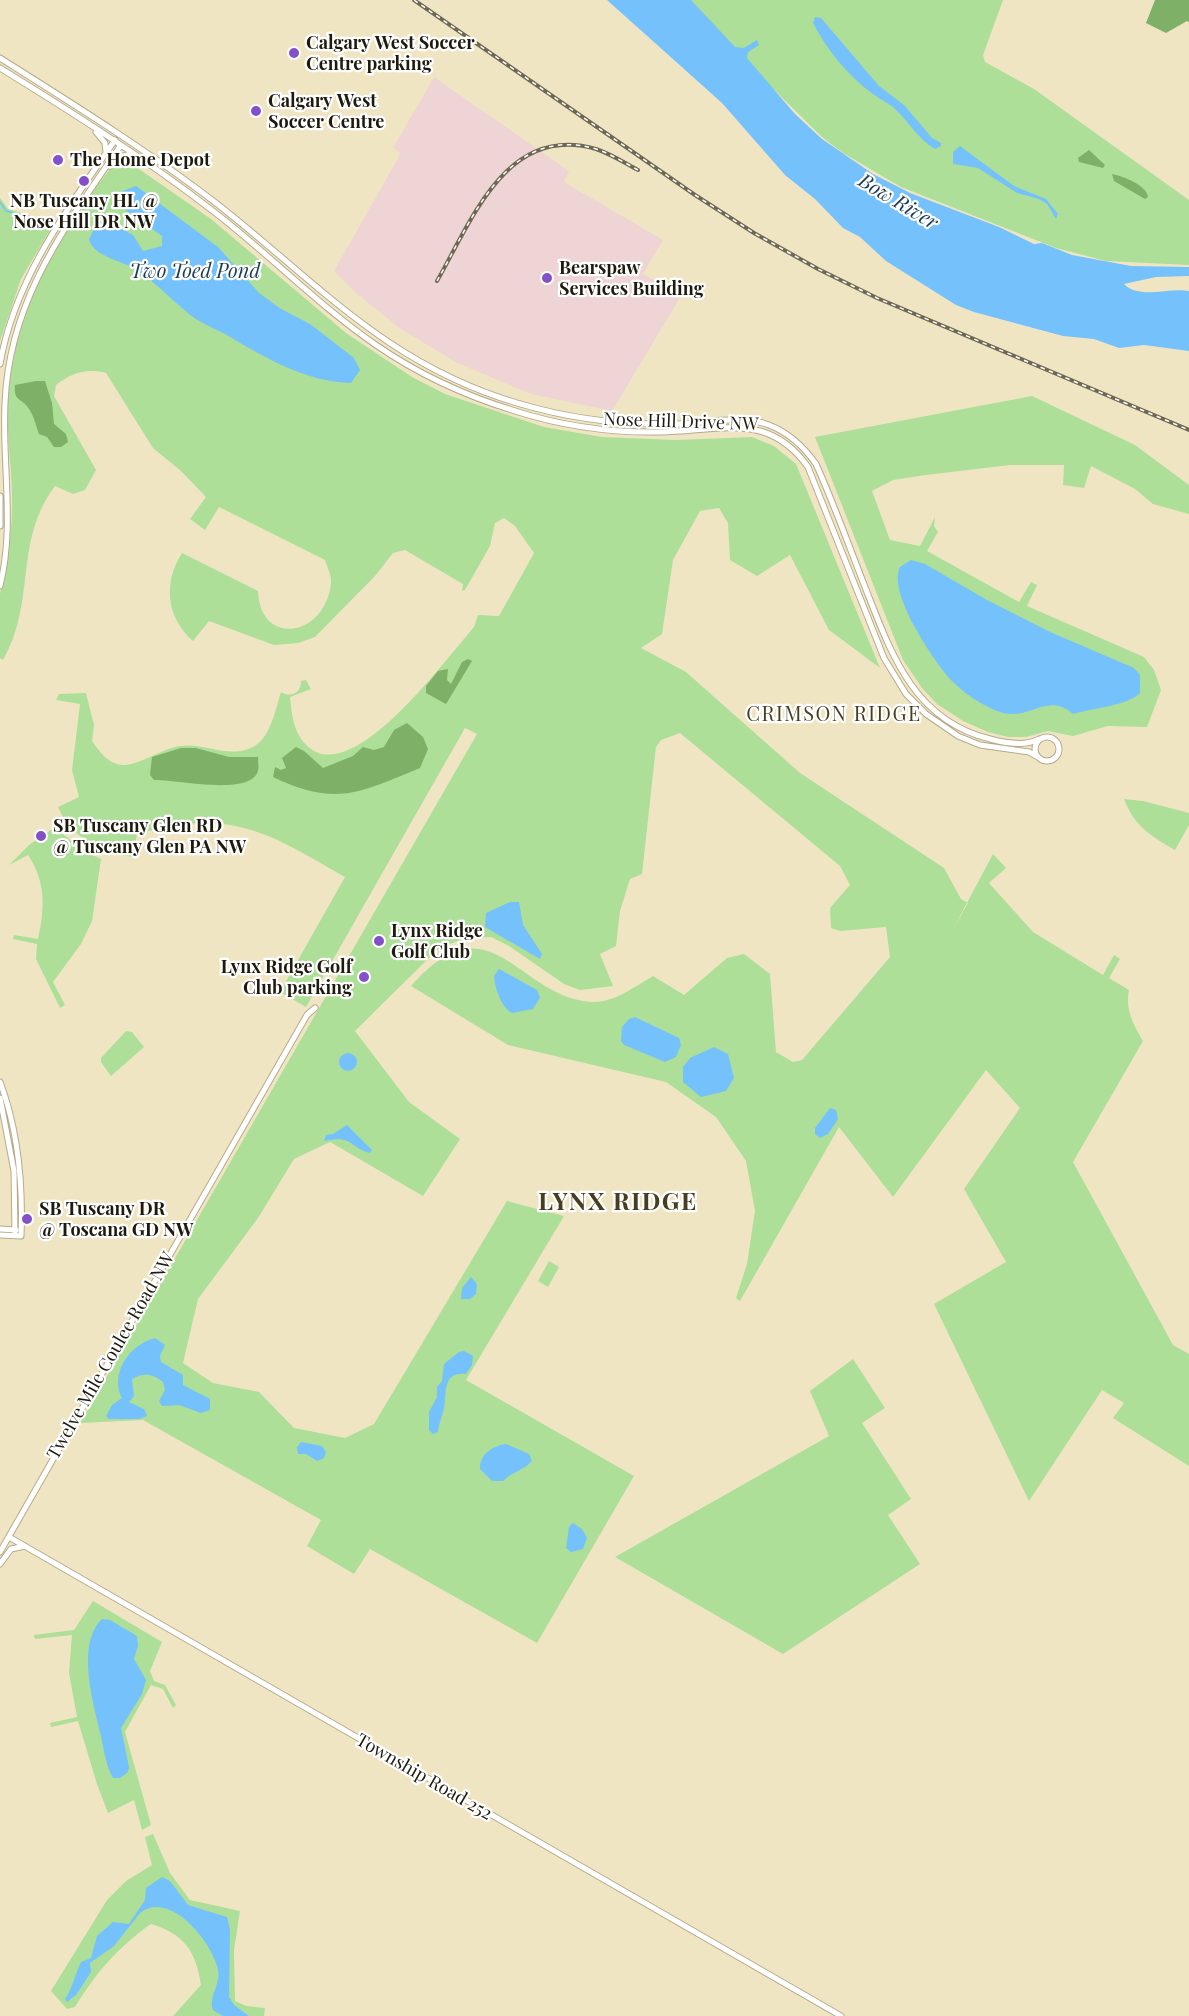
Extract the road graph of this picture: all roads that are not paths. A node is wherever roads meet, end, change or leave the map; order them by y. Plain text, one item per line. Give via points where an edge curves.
1 (0, 58) edge
2 (0, 68) edge
3 (76, 116) junction
4 (119, 134) junction
5 (126, 138) junction
6 (114, 141) junction
7 (121, 145) junction
8 (106, 153) junction
9 (134, 154) junction
10 (100, 176) junction
11 (0, 364) edge
12 (0, 496) edge
13 (0, 526) edge
14 (0, 586) edge
15 (904, 676) junction
16 (897, 681) junction
17 (1039, 740) junction
18 (1038, 757) junction
19 (315, 1008) dead end
20 (0, 1082) edge
21 (0, 1098) edge
22 (0, 1229) edge
23 (18, 1233) junction
24 (0, 1235) edge
25 (9, 1537) junction
26 (25, 1546) junction
27 (0, 1552) edge
28 (0, 1564) edge
29 (840, 2016) edge

1 - 4 street, Nose Hill Drive NW
2 - 3 street, Nose Hill Drive NW
3 - 6 street, Nose Hill Drive NW
3 - 8 street via 102,137
4 - 5 street, Nose Hill Drive NW
4 - 6 street
5 - 7 street
5 - 15 street, Nose Hill Drive NW via 211,199 368,330 453,379 515,402 585,418 671,424 753,421 792,437 816,464
6 - 7 street, Nose Hill Drive NW
6 - 8 street
7 - 9 street, Nose Hill Drive NW
7 - 10 street
8 - 11 street via 24,284 7,330
9 - 10 street via 122,156
9 - 16 street, Nose Hill Drive NW via 214,212 359,333 454,389 517,412 576,425 654,432 750,429 787,444 808,467 884,658
10 - 14 street via 40,271 14,338 5,403 9,530
12 - 13 street
15 - 16 street
15 - 17 street, Nose Hill Drive NW via 936,712 970,733 1011,743
16 - 18 street, Nose Hill Drive NW via 926,714 958,736 999,750 1029,752
17 - 18 street via 1035,750
17 - 18 street via 1051,737 1059,747 1053,759 1045,761
19 - 25 street, Twelve Mile Coulee Road NW via 307,1015
20 - 23 street via 17,1155
21 - 23 street via 14,1171
22 - 23 street
23 - 24 street
25 - 26 street, Township Road 252
25 - 27 street, Twelve Mile Coulee Road NW
26 - 28 street via 11,1549
26 - 29 street, Township Road 252

